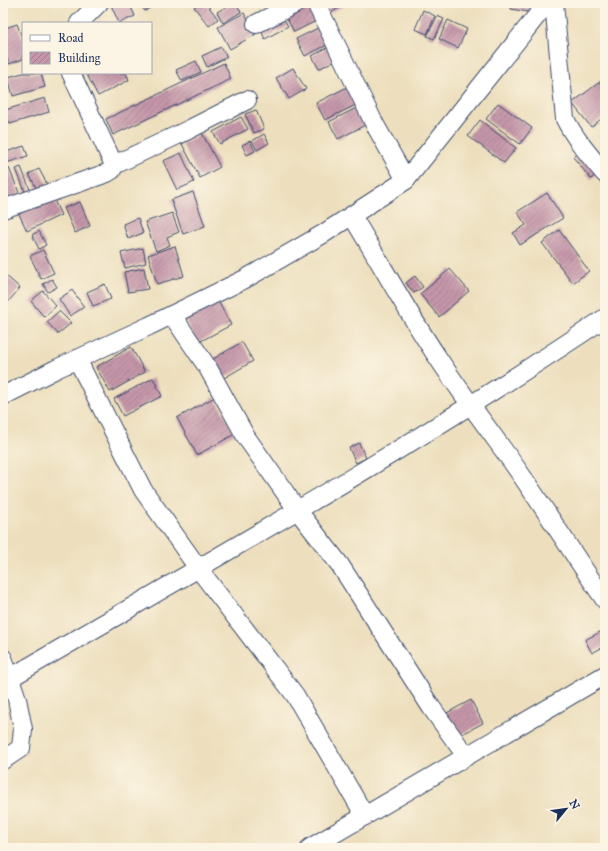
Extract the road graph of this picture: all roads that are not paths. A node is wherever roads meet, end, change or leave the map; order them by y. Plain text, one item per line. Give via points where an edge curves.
1 (99, 3) edge
2 (296, 3) edge
3 (316, 3) edge
4 (547, 3) edge
5 (554, 3) edge
6 (80, 22) edge
7 (256, 24) dead end
8 (71, 74) edge
9 (247, 100) dead end
10 (114, 165) junction
11 (605, 174) edge
12 (406, 180) junction
13 (3, 209) edge
14 (352, 216) junction
15 (172, 315) junction
16 (605, 318) edge
17 (77, 359) junction
18 (3, 396) edge
19 (470, 406) junction
20 (298, 511) junction
21 (198, 568) junction
22 (605, 600) edge
23 (3, 658) edge
24 (605, 675) edge
25 (10, 678) junction
26 (466, 756) junction
27 (3, 760) edge
28 (365, 816) junction
29 (310, 848) edge

1 - 6 street
2 - 7 street
3 - 12 street via 374,123
4 - 12 street
5 - 11 street via 565,118 580,144
8 - 10 street
9 - 10 street
10 - 13 street via 107,173
12 - 14 street
14 - 15 street via 245,279
14 - 19 street via 437,357
15 - 17 street
15 - 20 street via 208,368 246,437
16 - 19 street
17 - 18 street
17 - 21 street via 143,490
19 - 20 street
19 - 22 street via 539,500
20 - 21 street
20 - 26 street via 340,565 431,707
21 - 25 street
21 - 28 street via 295,695
23 - 25 street
24 - 26 street
25 - 27 street via 23,729 21,748
26 - 28 street
28 - 29 street

